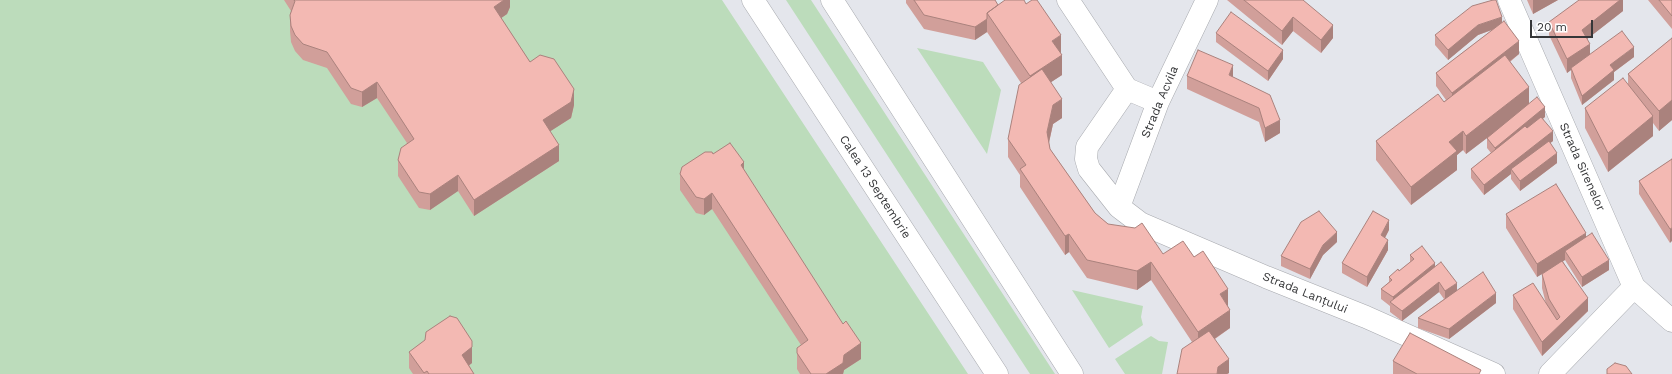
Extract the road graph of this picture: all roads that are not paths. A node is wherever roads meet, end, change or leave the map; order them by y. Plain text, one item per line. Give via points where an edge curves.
1 (753, 0) edge
2 (832, 0) edge
3 (1068, 0) edge
4 (1207, 0) edge
5 (1509, 0) edge
6 (1127, 89) junction
7 (1158, 102) junction
8 (1119, 207) junction
9 (1634, 287) junction
10 (1672, 321) edge
11 (997, 374) edge
12 (1072, 374) edge
13 (1494, 374) edge
14 (1550, 374) edge

1 - 11 street, Calea 13 Septembrie
2 - 12 street
3 - 6 street
4 - 7 street, Strada Acvila
5 - 9 street, Strada Sirenelor
6 - 7 street
6 - 8 street, Strada Lanțului via 1087,147 1086,159 1089,169
7 - 8 street, Strada Acvila
8 - 13 street, Strada Lanțului via 1140,223 1366,317
9 - 10 street, Strada Sirenelor
9 - 14 street

